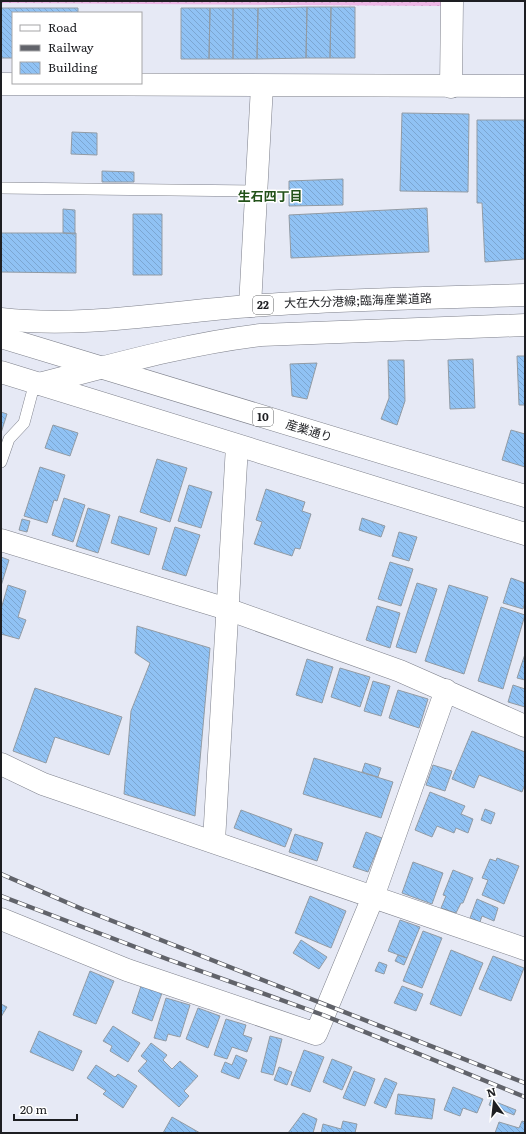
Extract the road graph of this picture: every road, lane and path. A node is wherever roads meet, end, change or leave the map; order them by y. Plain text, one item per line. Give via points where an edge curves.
1 (452, 1) edge
2 (1, 84) edge
3 (262, 86) junction
4 (525, 86) edge
5 (451, 87) junction
6 (1, 188) edge
7 (256, 191) junction
8 (525, 295) edge
9 (250, 306) junction
10 (1, 319) edge
11 (525, 325) edge
12 (1, 337) edge
13 (102, 368) junction
14 (1, 372) edge
15 (37, 383) junction
16 (237, 446) junction
17 (1, 462) edge
18 (525, 496) edge
19 (525, 534) edge
20 (1, 540) edge
21 (227, 610) junction
22 (446, 690) junction
23 (525, 726) edge
24 (1, 764) edge
25 (214, 841) junction
26 (373, 897) junction
27 (1, 918) edge
28 (525, 949) edge

1 - 5 main road
2 - 3 main road
3 - 5 main road
3 - 7 main road
4 - 5 main road
6 - 7 lane
7 - 9 main road
8 - 9 main road, 大在大分港線;臨海産業道路 / 22
9 - 10 main road, 大在大分港線;臨海産業道路 / 22 via 98,322 56,323
11 - 13 main road via 261,335 194,344
12 - 13 main road, 産業通り / 10
13 - 15 main road
13 - 18 main road, 産業通り / 10
14 - 15 main road
15 - 16 main road
15 - 17 lane via 24,423 9,439
16 - 19 main road
16 - 21 main road
20 - 21 main road
21 - 22 main road via 400,671
21 - 25 main road
22 - 23 main road
22 - 26 main road
24 - 25 main road via 43,784
25 - 26 main road
26 - 27 main road via 316,1034 127,970
26 - 28 main road

